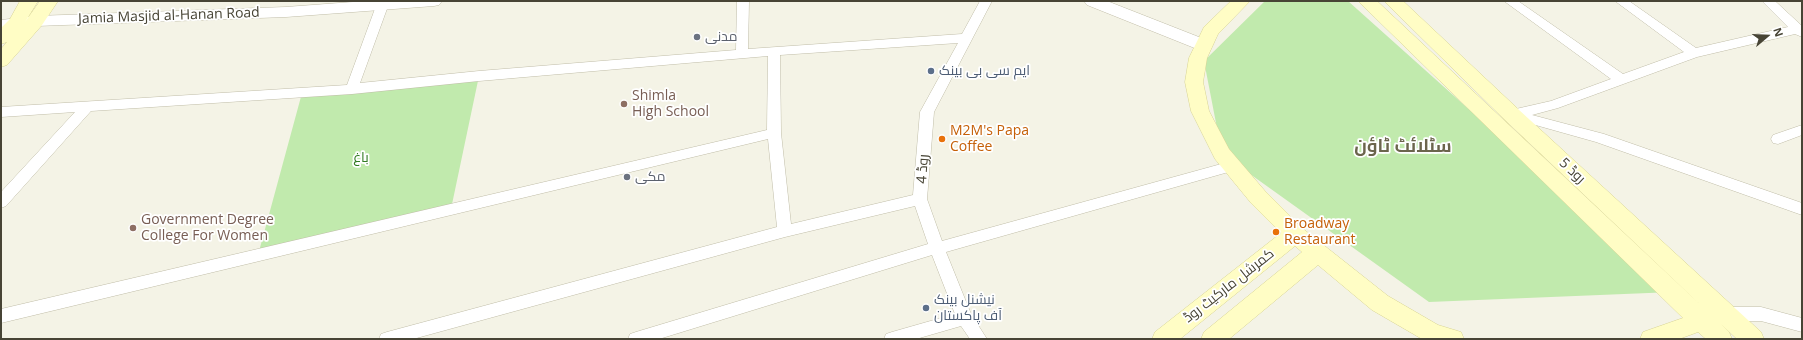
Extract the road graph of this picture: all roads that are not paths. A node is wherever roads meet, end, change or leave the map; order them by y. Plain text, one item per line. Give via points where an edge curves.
1 (29, 1) edge
2 (49, 1) edge
3 (434, 1) edge
4 (743, 1) edge
5 (986, 1) edge
6 (1092, 1) edge
7 (1241, 1) edge
8 (1368, 1) edge
9 (1393, 1) edge
10 (1510, 1) edge
11 (1621, 1) edge
12 (1768, 1) edge
13 (382, 6) junction
14 (36, 21) junction
15 (9, 24) edge
16 (1800, 31) edge
17 (1, 38) edge
18 (966, 38) junction
19 (1203, 45) junction
20 (774, 51) junction
21 (1694, 53) junction
22 (742, 54) junction
23 (1, 61) edge
24 (1621, 79) junction
25 (352, 89) junction
26 (87, 108) junction
27 (1, 112) edge
28 (1511, 114) junction
29 (1802, 130) edge
30 (774, 133) junction
31 (1778, 139) dead end
32 (1232, 166) junction
33 (920, 199) junction
34 (1, 202) edge
35 (1802, 209) edge
36 (786, 231) junction
37 (1295, 234) junction
38 (937, 248) junction
39 (1318, 252) junction
40 (1726, 314) junction
41 (1, 316) edge
42 (965, 318) junction
43 (1702, 320) junction
44 (1802, 325) edge
45 (387, 339) edge
46 (636, 339) edge
47 (892, 339) edge
48 (979, 339) edge
49 (1163, 339) edge
50 (1212, 339) edge
51 (1453, 339) edge
52 (1651, 339) edge
53 (1721, 339) edge
54 (1753, 339) edge

1 - 15 main road
2 - 14 main road
3 - 13 street, Jamia Masjid al-Hanan Road
4 - 22 street
5 - 18 street, روڈ 4
6 - 19 street
7 - 19 main road via 1210,31
8 - 43 main road, روڈ 5
9 - 28 main road, روڈ 5
10 - 24 street
11 - 21 street
12 - 16 street
13 - 14 street, Jamia Masjid al-Hanan Road
13 - 25 street
14 - 15 street, Jamia Masjid al-Hanan Road
14 - 23 main road
15 - 17 main road
16 - 21 street
18 - 20 street
18 - 33 street, روڈ 4 via 927,112
19 - 32 main road via 1194,82 1200,111 1222,154
20 - 22 street
20 - 30 street
21 - 24 street
22 - 25 street
24 - 28 street via 1553,105
25 - 26 street
26 - 27 street
26 - 34 street
28 - 35 street via 1598,138
28 - 40 main road, روڈ 5
29 - 31 street
30 - 36 street
30 - 41 street
32 - 37 main road
32 - 38 street
33 - 36 street
33 - 38 street, روڈ 4
36 - 45 street
37 - 39 main road
37 - 49 main road, کمرشل مارکیٹ روڈ
38 - 42 street, روڈ 4
38 - 46 street
39 - 50 main road, کمرشل مارکیٹ روڈ
39 - 51 main road via 1380,303 1432,333
40 - 43 main road
40 - 44 street via 1762,314
40 - 54 main road, روڈ 5
42 - 47 street
42 - 48 street, روڈ 4
43 - 52 main road
43 - 53 main road, روڈ 5

